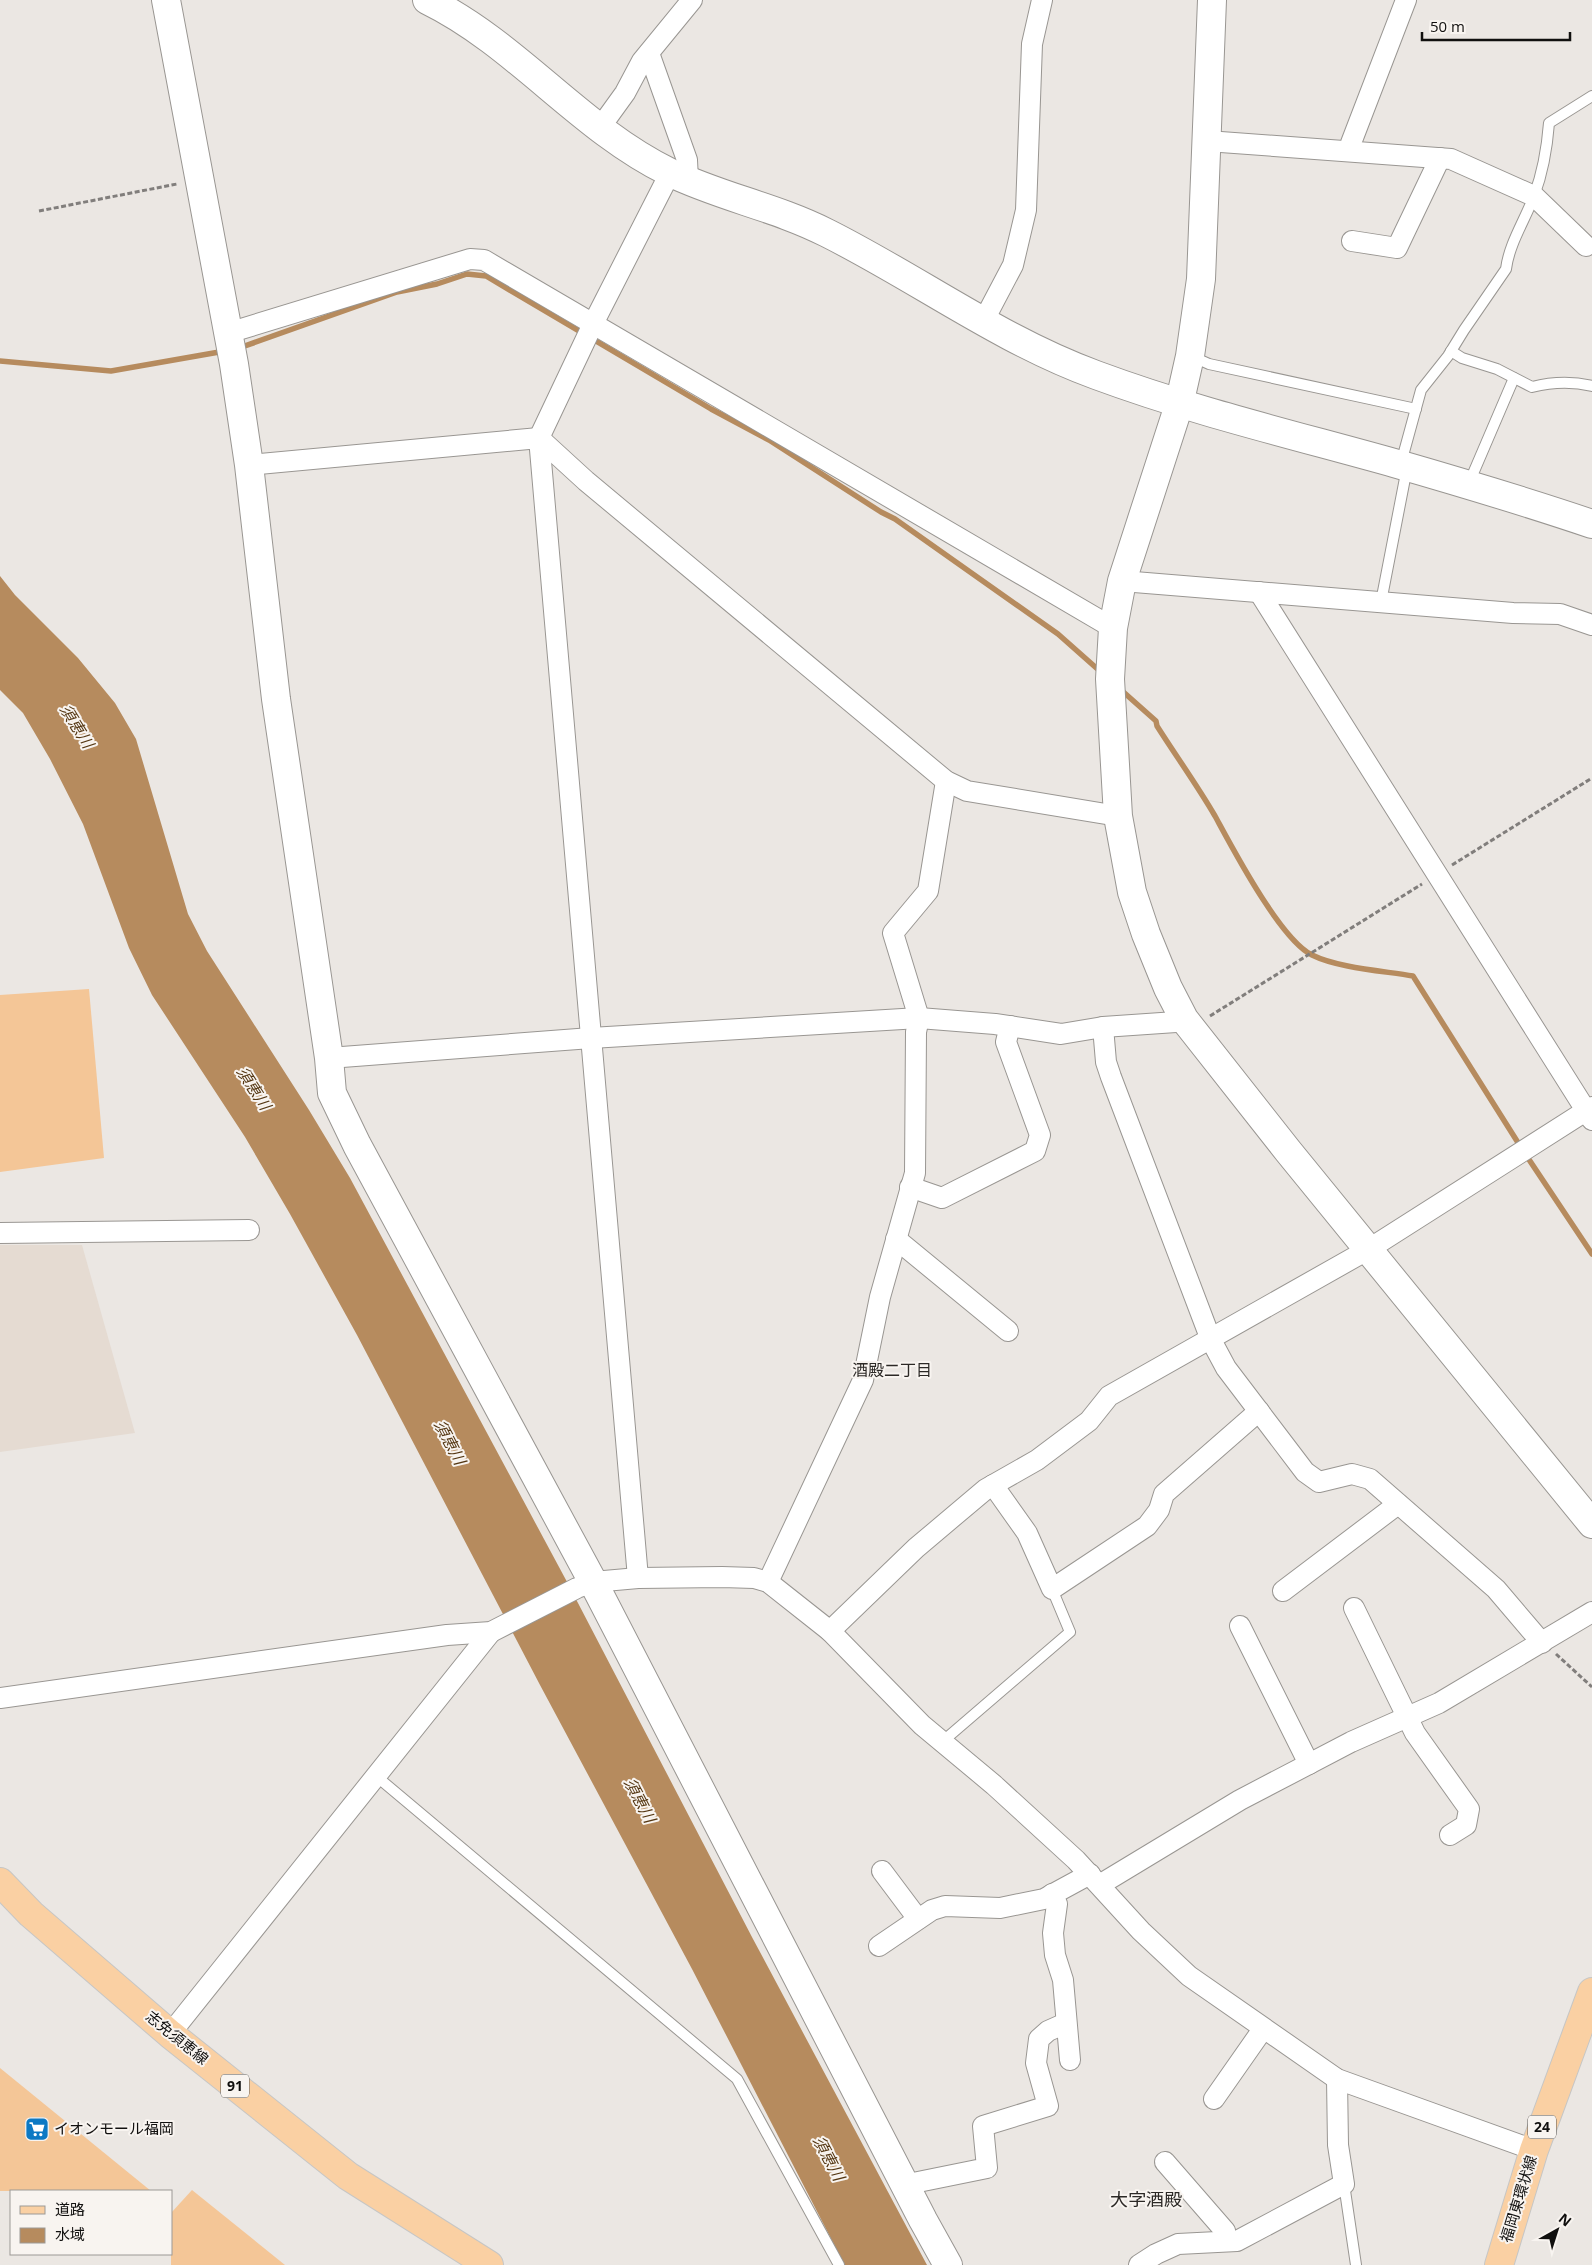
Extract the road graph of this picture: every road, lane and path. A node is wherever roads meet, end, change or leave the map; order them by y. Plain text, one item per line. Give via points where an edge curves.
1 (166, 0) edge
2 (692, 0) edge
3 (1042, 0) edge
4 (1212, 0) edge
5 (1406, 0) edge
6 (440, 3) edge
7 (649, 53) junction
8 (1592, 96) edge
9 (599, 129) junction
10 (1207, 141) junction
11 (1350, 151) junction
12 (1440, 158) junction
13 (679, 176) junction
14 (199, 179) junction
15 (1534, 196) junction
16 (39, 210) dead end
17 (1352, 241) dead end
18 (1586, 246) dead end
19 (984, 320) junction
20 (593, 324) junction
21 (228, 334) junction
22 (1451, 351) junction
23 (1190, 356) junction
24 (1514, 378) junction
25 (1592, 386) edge
26 (1179, 405) junction
27 (1416, 409) junction
28 (539, 438) junction
29 (249, 465) junction
30 (1404, 466) junction
31 (1470, 486) junction
32 (1592, 524) edge
33 (1122, 581) junction
34 (1259, 592) junction
35 (1381, 602) junction
36 (1592, 625) edge
37 (1113, 628) junction
38 (1592, 778) edge
39 (946, 781) junction
40 (1118, 816) junction
41 (1437, 875) junction
42 (919, 1018) junction
43 (1187, 1023) junction
44 (1010, 1026) junction
45 (1103, 1027) junction
46 (591, 1038) junction
47 (329, 1058) junction
48 (1590, 1113) edge
49 (910, 1187) junction
50 (249, 1230) dead end
51 (0, 1233) edge
52 (896, 1239) junction
53 (1370, 1250) junction
54 (1008, 1331) dead end
55 (1211, 1340) junction
56 (1259, 1411) junction
57 (993, 1485) junction
58 (1398, 1504) junction
59 (1592, 1524) edge
60 (638, 1578) junction
61 (768, 1582) junction
62 (585, 1585) junction
63 (1052, 1589) junction
64 (1283, 1591) dead end
65 (1354, 1608) dead end
66 (1592, 1612) edge
67 (1240, 1626) dead end
68 (498, 1629) junction
69 (830, 1631) junction
70 (1542, 1643) junction
71 (1592, 1687) edge
72 (0, 1698) edge
73 (1406, 1718) junction
74 (942, 1742) junction
75 (1309, 1764) junction
76 (376, 1776) junction
77 (1450, 1834) dead end
78 (882, 1871) dead end
79 (1095, 1879) junction
80 (0, 1883) edge
81 (1052, 1894) junction
82 (918, 1919) junction
83 (880, 1946) dead end
84 (1592, 1992) edge
85 (1066, 2023) junction
86 (1263, 2028) junction
87 (1585, 2032) edge
88 (170, 2034) junction
89 (1070, 2060) dead end
90 (1337, 2079) junction
91 (1214, 2099) dead end
92 (1534, 2150) junction
93 (1166, 2162) dead end
94 (1344, 2184) junction
95 (906, 2188) junction
96 (1227, 2240) junction
97 (489, 2265) edge
98 (839, 2265) edge
99 (948, 2265) edge
100 (1140, 2265) edge
101 (1356, 2265) edge
102 (1498, 2265) edge

1 - 14 street
2 - 7 street
3 - 19 street via 1032,44 1026,210 1013,265
4 - 10 street
5 - 11 street
6 - 9 street via 510,54
7 - 9 street
7 - 13 street via 687,160
8 - 15 lane via 1549,123 1547,154
9 - 13 street
10 - 11 street
10 - 23 street via 1201,279
11 - 12 street
12 - 15 street via 1451,158
12 - 17 street via 1396,248
13 - 19 street via 826,232
13 - 20 street
14 - 16 path
14 - 21 street
15 - 18 street
15 - 22 lane via 1506,269
19 - 26 street via 1028,346 1092,374
20 - 21 street via 484,260 470,259
20 - 28 street
20 - 37 street
21 - 29 street
22 - 24 lane
22 - 27 lane via 1421,390
23 - 26 street
23 - 27 lane via 1208,364
24 - 25 lane via 1532,387 1552,382
24 - 31 lane
26 - 30 street
26 - 33 street
27 - 30 lane
28 - 29 street
28 - 39 street via 586,481
28 - 46 street
29 - 47 street via 276,699
30 - 31 street
30 - 35 lane
31 - 32 street
33 - 34 street
33 - 37 street
34 - 35 street
34 - 41 street
35 - 36 street via 1560,614
37 - 40 street via 1110,678
38 - 41 path
39 - 40 street via 967,791
39 - 42 street via 928,891 893,933
40 - 43 street via 1132,892 1146,934 1168,988
41 - 43 path
41 - 48 street
42 - 44 street
42 - 46 street
42 - 49 street via 916,1032 916,1173
43 - 45 street
43 - 53 street
44 - 45 street via 1061,1034
44 - 49 street via 1006,1042 1040,1135 1035,1150 942,1198
45 - 55 street via 1106,1062
46 - 47 street
46 - 60 street
47 - 62 street via 332,1093 357,1145
48 - 53 street
49 - 52 street
50 - 51 street
52 - 54 street
52 - 61 street via 863,1380
53 - 55 street
53 - 59 street
55 - 56 street via 1226,1368
55 - 57 street via 1109,1396 1090,1421 1038,1460
56 - 58 street via 1305,1472 1319,1482 1352,1474 1370,1479
56 - 63 street via 1164,1494 1159,1510 1147,1526
57 - 63 street via 1027,1533
57 - 69 street via 916,1548
58 - 64 street
58 - 70 street via 1496,1589
60 - 61 street via 754,1578
60 - 62 street
61 - 69 street
62 - 68 street
62 - 95 street
63 - 74 lane via 1070,1632
65 - 73 street
66 - 70 street
67 - 75 street
68 - 72 street
68 - 76 street
69 - 74 street
70 - 71 path
70 - 73 street via 1439,1703
73 - 75 street
73 - 77 street via 1469,1809 1466,1825
74 - 79 street via 994,1785
75 - 79 street
76 - 88 street
76 - 98 lane via 737,2079
78 - 82 street
79 - 81 street
79 - 86 street via 1141,1931 1189,1976
80 - 88 main road, 志免須恵線 / 91 via 31,1914
81 - 82 street via 1044,1899 1000,1908 945,1906
81 - 85 street via 1057,1904 1053,1933 1055,1955 1063,1980
82 - 83 street
84 - 87 main road, 福岡東環状線 / 24
85 - 89 street
85 - 95 street via 1038,2039 1036,2063 1048,2106 983,2126 987,2168 918,2182
86 - 90 street
86 - 91 street
87 - 92 main road, 福岡東環状線 / 24
88 - 97 main road, 志免須恵線 / 91 via 348,2176
90 - 92 street
90 - 94 street via 1338,2145
92 - 102 main road, 福岡東環状線 / 24
93 - 96 street via 1225,2231
94 - 96 street via 1237,2241
94 - 101 lane
95 - 99 street
96 - 100 street via 1178,2244

